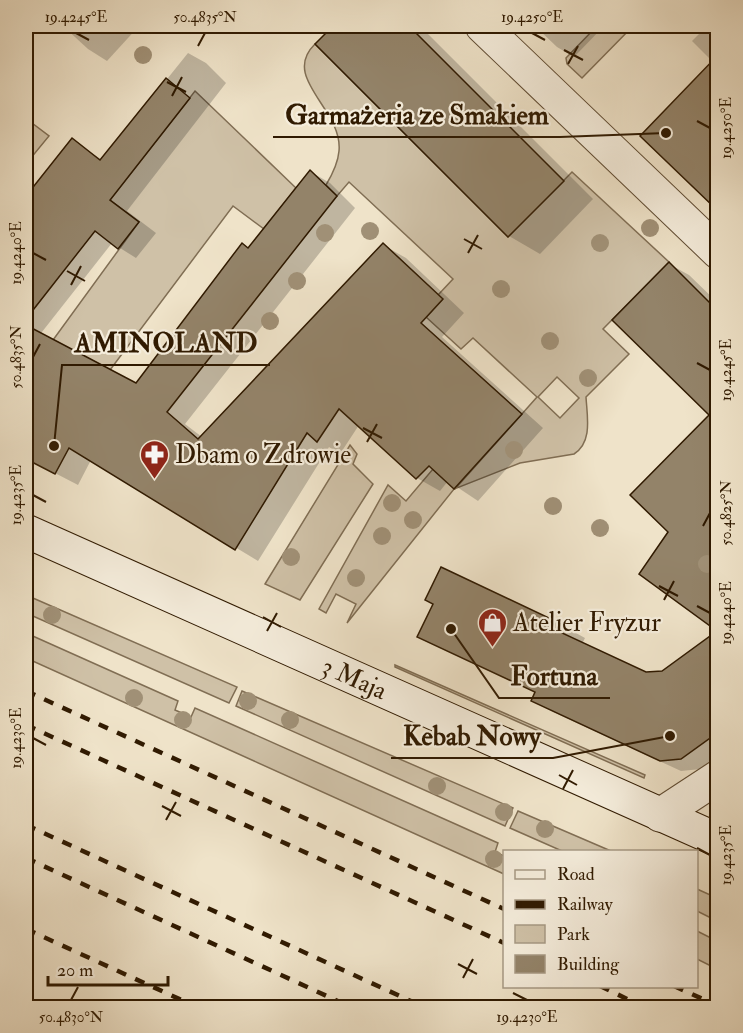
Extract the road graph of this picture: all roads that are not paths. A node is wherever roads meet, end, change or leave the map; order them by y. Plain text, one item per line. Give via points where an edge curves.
1 (482, 26) edge
2 (717, 252) edge
3 (26, 531) edge
4 (717, 777) edge
5 (660, 815) junction
6 (717, 840) edge

1 - 2 street
3 - 5 street, 3 Maja
4 - 5 street
5 - 6 street, 3 Maja

